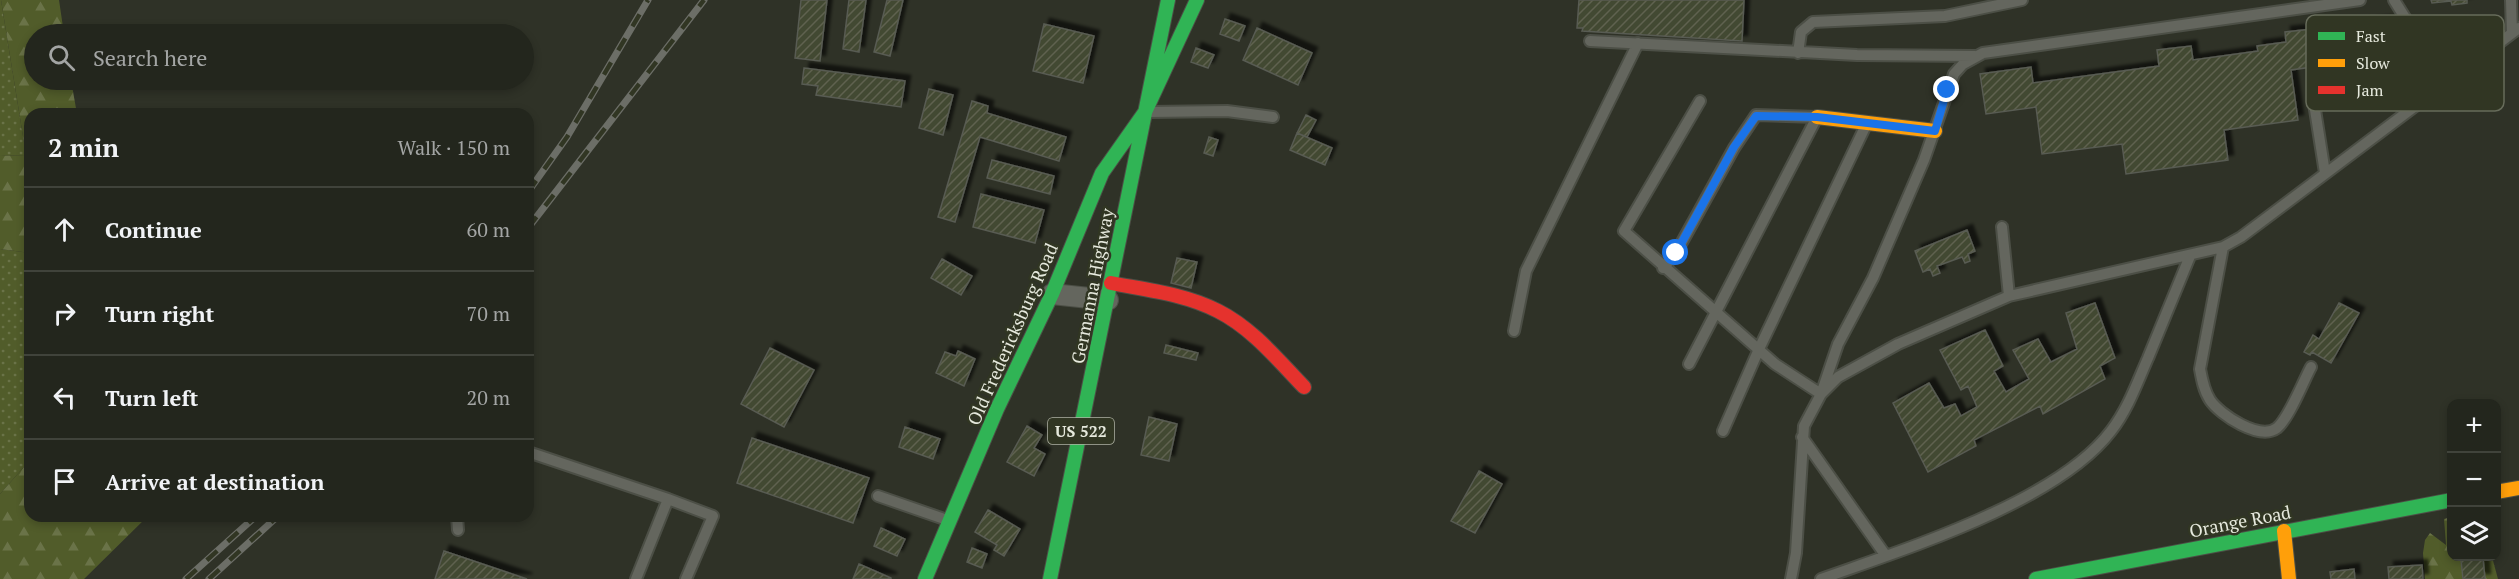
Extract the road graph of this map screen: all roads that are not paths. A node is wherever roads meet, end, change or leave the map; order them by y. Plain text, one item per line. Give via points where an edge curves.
1 (1168, 0) edge
2 (1197, 0) edge
3 (2022, 0) edge
4 (2360, 0) edge
5 (2394, 0) edge
6 (2511, 0) edge
7 (2402, 15) edge
8 (2516, 31) edge
9 (1590, 41) dead end
10 (1638, 43) junction
11 (1798, 53) junction
12 (1975, 56) junction
13 (1700, 101) dead end
14 (2315, 111) edge
15 (2408, 111) edge
16 (1145, 112) junction
17 (1274, 117) dead end
18 (1817, 117) junction
19 (1867, 122) junction
20 (1935, 131) junction
21 (2325, 173) junction
22 (2002, 227) dead end
23 (2223, 247) junction
24 (2190, 256) junction
25 (1663, 268) junction
26 (1110, 291) junction
27 (1052, 294) junction
28 (2009, 296) junction
29 (1715, 313) junction
30 (1514, 331) dead end
31 (1759, 349) junction
32 (1689, 364) dead end
33 (2311, 367) dead end
34 (1304, 387) dead end
35 (1821, 394) junction
36 (1723, 430) dead end
37 (1802, 436) junction
38 (534, 454) edge
39 (2519, 488) edge
40 (2501, 491) edge
41 (878, 496) dead end
42 (668, 499) junction
43 (2447, 501) edge
44 (950, 521) junction
45 (457, 522) edge
46 (458, 530) dead end
47 (2283, 531) junction
48 (1886, 556) junction
49 (636, 579) edge
50 (687, 579) edge
51 (925, 579) edge
52 (1050, 579) edge
53 (1791, 579) edge
54 (1821, 579) edge
55 (2036, 579) edge
56 (2289, 579) edge

1 - 16 street, Germanna Highway / US 522
2 - 16 street
3 - 11 lane via 1945,16 1812,22 1801,32
4 - 12 lane
5 - 7 lane
6 - 8 lane
9 - 10 lane
10 - 11 lane
10 - 30 lane via 1526,271
11 - 12 lane
12 - 20 lane via 1954,74
13 - 25 lane via 1624,231
14 - 21 lane
15 - 21 lane
16 - 17 lane via 1227,111
16 - 26 street, Germanna Highway / US 522
16 - 27 street, Old Fredericksburg Road via 1102,173
18 - 19 street
18 - 25 lane via 1756,116 1734,147 1676,253
18 - 29 lane
19 - 20 street
19 - 31 lane
20 - 35 lane via 1873,278 1838,344
21 - 23 lane
22 - 28 lane
23 - 24 lane
23 - 33 lane via 2200,369 2210,399 2230,419 2267,433 2282,423
24 - 28 lane
24 - 48 lane via 2128,405 2094,450 2031,495
25 - 29 lane
26 - 27 street
26 - 34 street via 1170,294 1219,312 1255,338
26 - 52 street, Germanna Highway / US 522
27 - 44 street, Old Fredericksburg Road via 997,409
28 - 35 lane via 1898,344 1839,377
29 - 31 lane
29 - 32 lane
31 - 35 lane
31 - 36 lane
35 - 37 lane via 1811,408
37 - 48 lane
37 - 53 lane
38 - 42 lane
39 - 40 street
41 - 44 lane
42 - 49 lane
42 - 50 lane via 713,516
43 - 47 street, Orange Road
44 - 51 street, Old Fredericksburg Road
45 - 46 lane
47 - 55 street, Orange Road
47 - 56 street
48 - 54 lane

